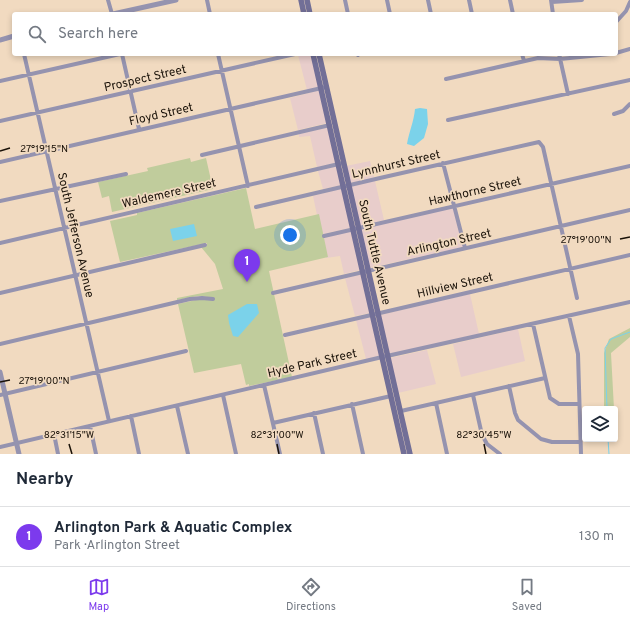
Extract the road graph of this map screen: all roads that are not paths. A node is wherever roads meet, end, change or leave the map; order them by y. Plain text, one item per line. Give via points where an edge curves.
1 (108, 0) edge
2 (176, 0) edge
3 (207, 0) edge
4 (301, 0) edge
5 (307, 0) edge
6 (345, 0) edge
7 (387, 0) edge
8 (428, 0) edge
9 (469, 0) edge
10 (510, 0) edge
11 (582, 0) edge
12 (551, 1) edge
13 (630, 2) edge
14 (111, 12) edge
15 (121, 12) edge
16 (210, 12) edge
17 (304, 12) edge
18 (310, 12) edge
19 (348, 12) edge
20 (390, 12) edge
21 (431, 12) edge
22 (472, 12) edge
23 (513, 12) edge
24 (553, 12) edge
25 (618, 20) edge
26 (12, 37) edge
27 (0, 40) edge
28 (630, 49) edge
29 (618, 52) edge
30 (24, 56) edge
31 (112, 56) edge
32 (121, 56) edge
33 (218, 56) edge
34 (285, 56) edge
35 (315, 56) edge
36 (319, 56) edge
37 (522, 56) edge
38 (559, 56) edge
39 (524, 62) junction
40 (222, 70) junction
41 (29, 74) junction
42 (446, 79) dead end
43 (630, 80) edge
44 (0, 81) edge
45 (324, 87) junction
46 (130, 91) junction
47 (568, 94) junction
48 (630, 104) edge
49 (231, 109) junction
50 (38, 113) junction
51 (614, 114) dead end
52 (448, 120) dead end
53 (0, 121) edge
54 (332, 124) junction
55 (139, 129) junction
56 (240, 146) junction
57 (47, 151) junction
58 (202, 155) dead end
59 (0, 162) edge
60 (341, 163) junction
61 (444, 163) junction
62 (630, 166) edge
63 (126, 174) dead end
64 (551, 184) junction
65 (248, 186) junction
66 (346, 186) junction
67 (55, 189) junction
68 (0, 201) edge
69 (454, 206) junction
70 (256, 207) dead end
71 (630, 210) edge
72 (561, 227) junction
73 (64, 228) junction
74 (356, 228) junction
75 (324, 236) dead end
76 (0, 243) edge
77 (205, 244) dead end
78 (465, 248) junction
79 (630, 255) edge
80 (571, 269) junction
81 (365, 271) junction
82 (75, 275) junction
83 (0, 293) edge
84 (273, 293) dead end
85 (578, 298) dead end
86 (213, 299) dead end
87 (630, 302) edge
88 (375, 314) junction
89 (569, 316) junction
90 (86, 324) junction
91 (533, 324) junction
92 (284, 335) dead end
93 (0, 344) edge
94 (186, 351) dead end
95 (385, 357) junction
96 (0, 372) edge
97 (98, 372) junction
98 (545, 378) junction
99 (264, 385) junction
100 (509, 386) junction
101 (223, 394) junction
102 (3, 395) edge
103 (473, 395) junction
104 (391, 396) junction
105 (436, 403) junction
106 (352, 404) junction
107 (579, 404) junction
108 (177, 406) junction
109 (401, 411) junction
110 (314, 413) junction
111 (131, 416) junction
112 (109, 421) junction
113 (273, 423) junction
114 (90, 426) junction
115 (54, 434) junction
116 (580, 442) junction
117 (16, 443) junction
118 (0, 447) edge
119 (19, 454) edge
120 (58, 454) edge
121 (96, 454) edge
122 (139, 454) edge
123 (188, 454) edge
124 (236, 454) edge
125 (280, 454) edge
126 (323, 454) edge
127 (363, 454) edge
128 (404, 454) edge
129 (410, 454) edge
130 (448, 454) edge
131 (500, 454) edge
132 (581, 454) edge

1 - 14 street
2 - 15 street
3 - 16 street
4 - 17 main road
5 - 18 main road
6 - 19 street
7 - 20 street
8 - 21 street
9 - 22 street
10 - 23 street
11 - 12 street
12 - 24 street
13 - 25 street
26 - 27 street
28 - 29 street
30 - 41 street, South Jefferson Avenue
31 - 41 street
32 - 46 street
33 - 40 street
34 - 40 street, Prospect Street
35 - 45 main road, South Tuttle Avenue
36 - 45 main road, South Tuttle Avenue
37 - 39 street
38 - 39 street
38 - 47 street
39 - 42 street
40 - 46 street, Prospect Street
40 - 49 street
41 - 44 street
41 - 50 street, South Jefferson Avenue
43 - 47 street
45 - 49 street, Floyd Street
45 - 54 main road, South Tuttle Avenue
46 - 50 street, Prospect Street
46 - 55 street
47 - 52 street
48 - 51 street via 623,111
49 - 55 street, Floyd Street
49 - 56 street
50 - 53 street, Prospect Street
50 - 57 street, South Jefferson Avenue
54 - 56 street
54 - 60 main road, South Tuttle Avenue
55 - 57 street, Floyd Street
56 - 58 street
56 - 65 street
57 - 59 street, Floyd Street
57 - 67 street, South Jefferson Avenue
60 - 65 street, Waldemere Street
60 - 66 main road, South Tuttle Avenue
61 - 64 street, Lynnhurst Street via 537,142 543,147
61 - 66 street, Lynnhurst Street
61 - 69 street
62 - 64 street, Hawthorne Street
63 - 67 street
64 - 69 street, Hawthorne Street
64 - 72 street
65 - 73 street, Waldemere Street
66 - 70 street, Lynnhurst Street
66 - 74 main road, South Tuttle Avenue
67 - 68 street
67 - 73 street, South Jefferson Avenue
69 - 74 street, Hawthorne Street
69 - 78 street
71 - 72 street, Arlington Street
72 - 78 street, Arlington Street
72 - 80 street
73 - 76 street, Waldemere Street
73 - 82 street, South Jefferson Avenue
74 - 75 street, Hawthorne Street
74 - 81 main road, South Tuttle Avenue
77 - 82 street
78 - 81 street, Arlington Street
79 - 80 street, Hillview Street
80 - 85 street
80 - 88 street, Hillview Street
81 - 84 street, Arlington Street
81 - 88 main road, South Tuttle Avenue
82 - 83 street
82 - 90 street, South Jefferson Avenue
86 - 90 street via 190,299
87 - 89 street, Hyde Park Street
88 - 92 street, Hillview Street
88 - 95 main road, South Tuttle Avenue
89 - 91 street, Hyde Park Street
89 - 107 street via 578,354
90 - 93 street
90 - 97 street, South Jefferson Avenue
91 - 95 street, Hyde Park Street
91 - 98 street
94 - 97 street
95 - 99 street, Hyde Park Street
95 - 104 main road, South Tuttle Avenue
95 - 109 main road, South Tuttle Avenue
96 - 102 street
97 - 102 street
97 - 112 street, South Jefferson Avenue
98 - 100 street
98 - 107 street via 552,400 562,405
99 - 101 street, Hyde Park Street
99 - 113 street
100 - 103 street
100 - 116 street via 518,420 541,439 552,442
101 - 108 street, Hyde Park Street
101 - 124 street
102 - 117 street
103 - 105 street
103 - 131 street via 482,435 487,444
104 - 106 street
104 - 128 main road, South Tuttle Avenue
105 - 109 street
105 - 130 street
106 - 110 street
106 - 127 street
107 - 116 street
108 - 111 street, Hyde Park Street
108 - 123 street
109 - 129 main road, South Tuttle Avenue
110 - 113 street
110 - 126 street
111 - 112 street, Hyde Park Street
111 - 122 street
112 - 114 street, Hyde Park Street
113 - 125 street
114 - 115 street, Hyde Park Street
114 - 121 street
115 - 117 street, Hyde Park Street
115 - 120 street
116 - 132 street
117 - 118 street, Hyde Park Street
117 - 119 street

